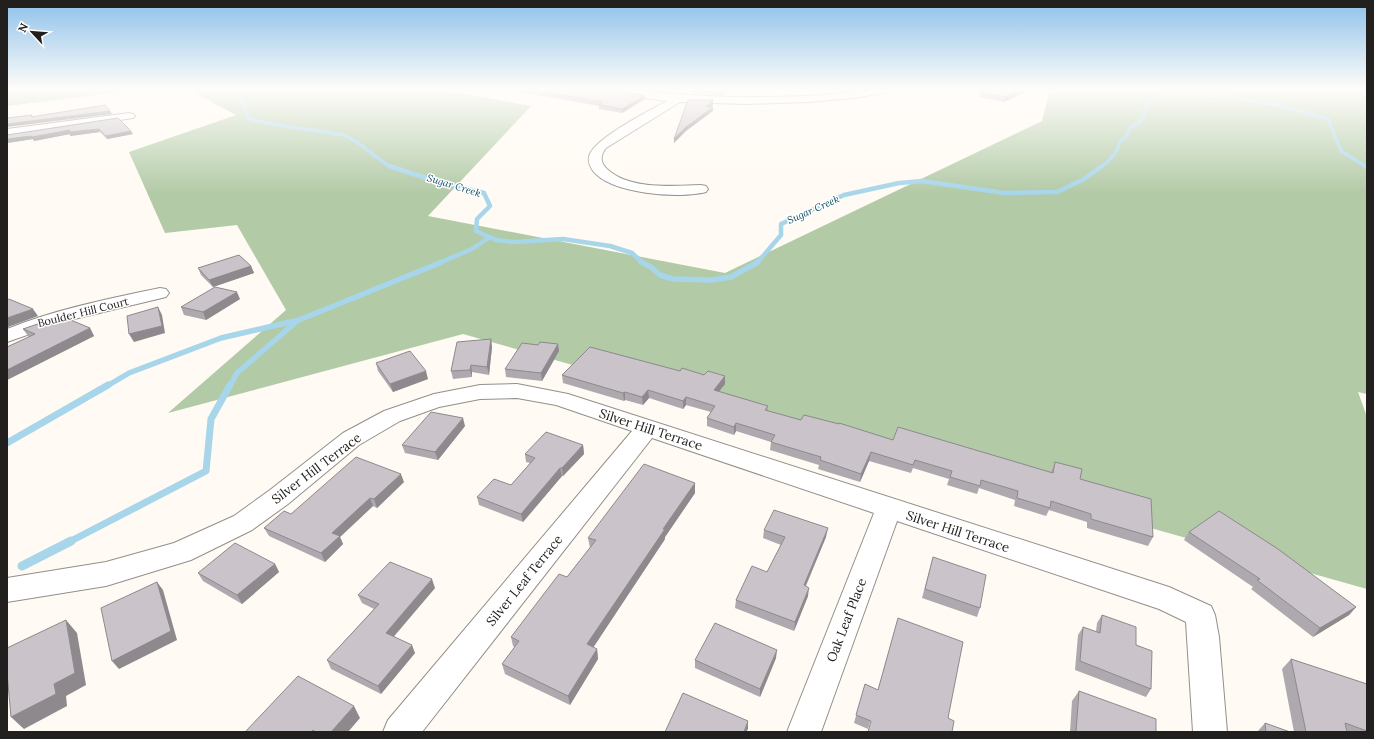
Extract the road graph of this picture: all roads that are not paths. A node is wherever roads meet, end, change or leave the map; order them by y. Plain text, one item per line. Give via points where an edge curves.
1 (68, 124) edge
2 (637, 124) edge
3 (7, 133) edge
4 (701, 189) dead end
5 (160, 293) dead end
6 (7, 336) edge
7 (647, 428) junction
8 (888, 508) junction
9 (7, 590) edge
10 (400, 732) edge
11 (804, 732) edge
12 (1210, 732) edge

1 - 3 street
2 - 4 street via 602,145 597,151 595,165 602,175 617,182 642,188
5 - 6 street, Boulder Hill Court via 60,316
7 - 8 street, Silver Hill Terrace
7 - 9 street, Silver Hill Terrace via 560,399 517,391 480,392 434,401 392,416 351,440 243,523 181,552 106,574
7 - 10 street, Silver Leaf Terrace
8 - 11 street, Oak Leaf Place
8 - 12 street, Silver Hill Terrace via 1169,600 1200,615

